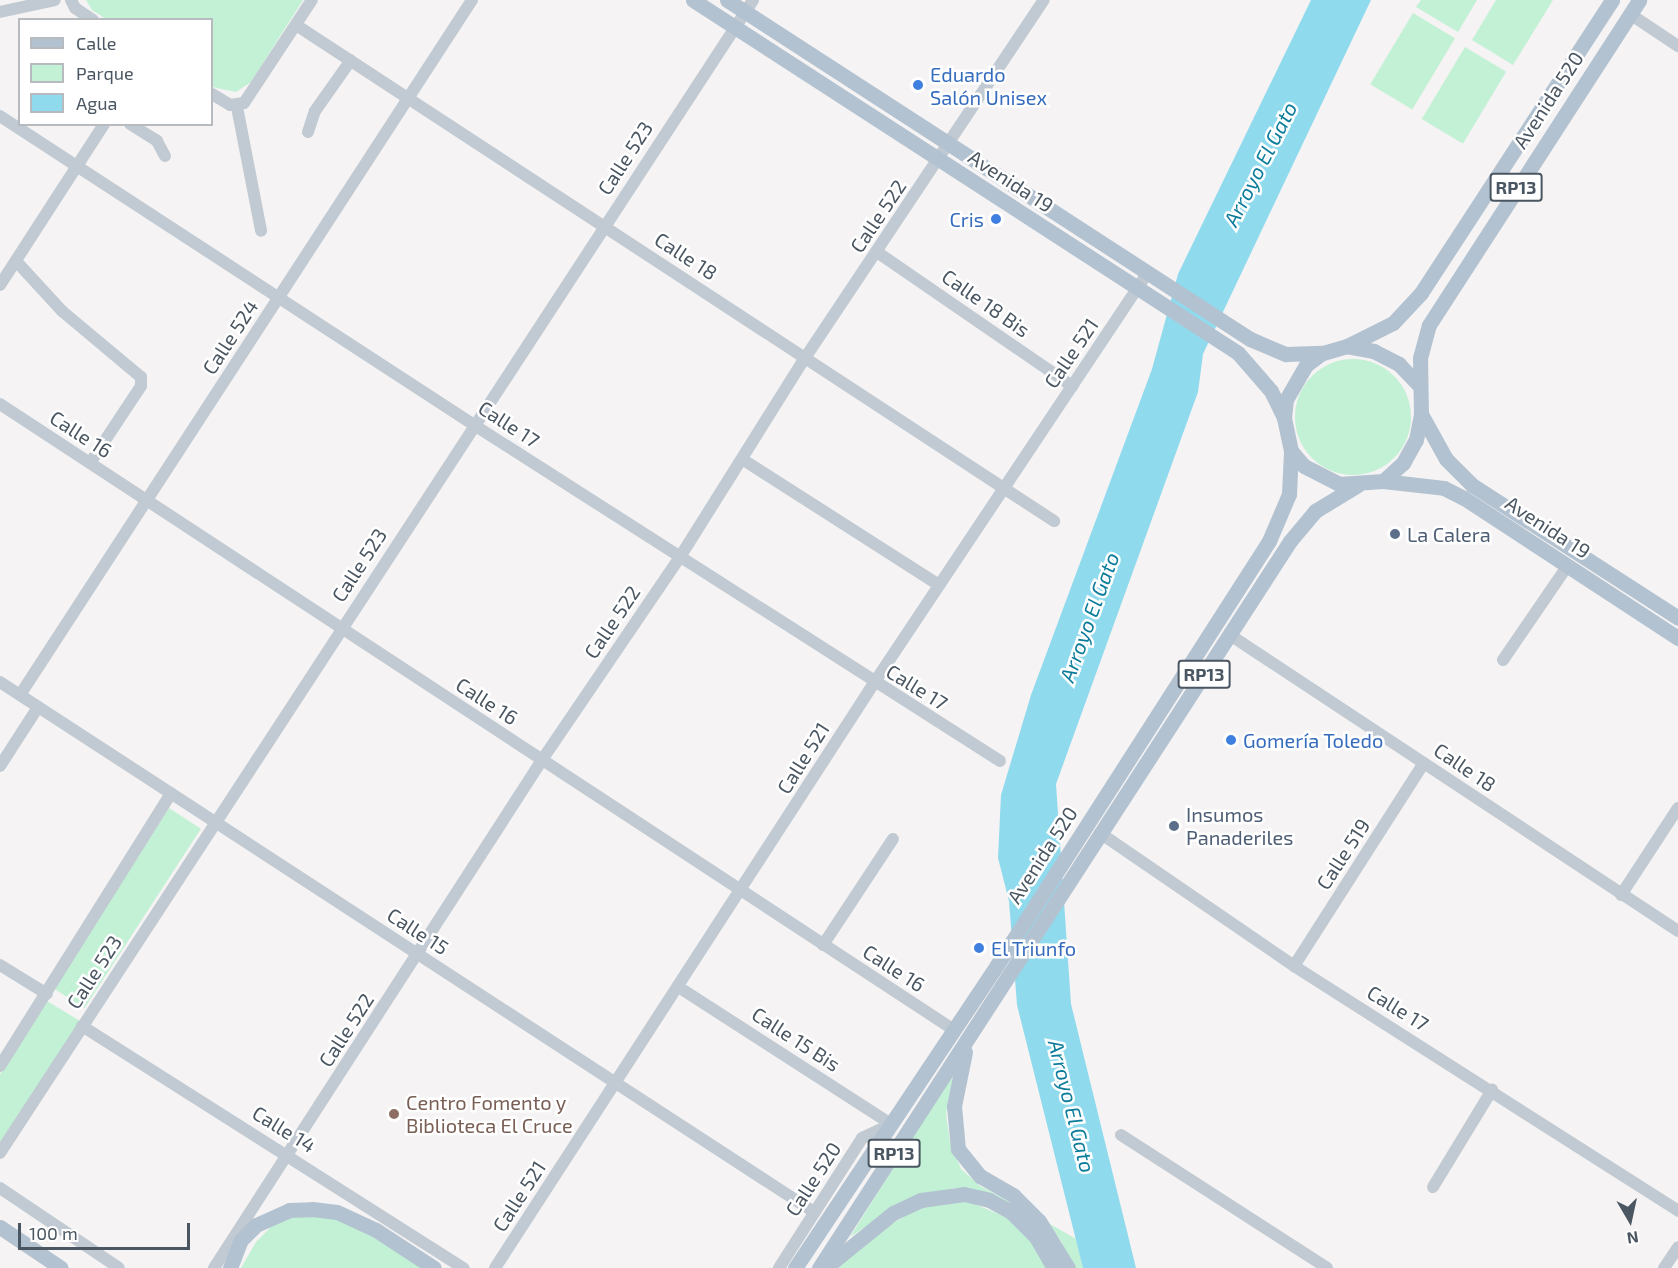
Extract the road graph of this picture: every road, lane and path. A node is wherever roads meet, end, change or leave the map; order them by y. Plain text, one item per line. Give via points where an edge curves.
1 (55, 0) edge
2 (71, 0) edge
3 (312, 0) edge
4 (472, 0) edge
5 (693, 0) edge
6 (727, 0) edge
7 (1044, 0) edge
8 (1612, 0) edge
9 (1639, 0) edge
10 (749, 6) edge
11 (0, 12) edge
12 (1630, 14) junction
13 (91, 18) edge
14 (296, 24) junction
15 (735, 27) junction
16 (1678, 45) edge
17 (351, 60) junction
18 (213, 95) edge
19 (408, 98) junction
20 (237, 107) junction
21 (0, 116) edge
22 (103, 126) edge
23 (133, 126) edge
24 (308, 132) dead end
25 (951, 143) junction
26 (165, 156) dead end
27 (940, 160) junction
28 (77, 166) junction
29 (604, 225) junction
30 (261, 231) dead end
31 (877, 252) junction
32 (16, 261) junction
33 (1148, 272) junction
34 (0, 285) edge
35 (1139, 288) junction
36 (279, 297) junction
37 (1347, 346) junction
38 (1322, 353) junction
39 (805, 358) junction
40 (1418, 384) junction
41 (1072, 386) junction
42 (0, 404) edge
43 (1421, 414) junction
44 (1284, 418) junction
45 (474, 425) junction
46 (1291, 451) junction
47 (742, 459) junction
48 (90, 463) junction
49 (1383, 481) junction
50 (1358, 485) junction
51 (1003, 488) junction
52 (147, 500) junction
53 (1054, 521) dead end
54 (680, 557) junction
55 (1568, 565) junction
56 (939, 585) junction
57 (1678, 618) edge
58 (340, 628) junction
59 (1230, 635) junction
60 (1678, 638) edge
61 (1503, 660) dead end
62 (0, 682) edge
63 (874, 683) junction
64 (20, 695) junction
65 (38, 707) junction
66 (542, 760) junction
67 (1000, 761) dead end
68 (1424, 763) junction
69 (0, 766) edge
70 (171, 793) junction
71 (1678, 808) edge
72 (215, 822) junction
73 (1100, 833) junction
74 (893, 839) dead end
75 (742, 891) junction
76 (1621, 895) junction
77 (1678, 932) edge
78 (823, 945) junction
79 (418, 954) junction
80 (0, 965) edge
81 (1294, 966) junction
82 (680, 988) junction
83 (47, 994) junction
84 (82, 1026) junction
85 (954, 1030) junction
86 (969, 1039) junction
87 (0, 1066) edge
88 (615, 1083) junction
89 (1492, 1090) junction
90 (891, 1124) junction
91 (1121, 1135) dead end
92 (0, 1153) edge
93 (289, 1155) junction
94 (1433, 1187) dead end
95 (0, 1188) edge
96 (1678, 1211) edge
97 (814, 1212) junction
98 (0, 1227) edge
99 (1678, 1247) edge
100 (62, 1268) edge
101 (119, 1268) edge
102 (214, 1268) edge
103 (230, 1268) edge
104 (434, 1268) edge
105 (464, 1268) edge
106 (495, 1268) edge
107 (778, 1268) edge
108 (795, 1268) edge
109 (819, 1268) edge
110 (825, 1268) edge
111 (1054, 1268) edge
112 (1068, 1268) edge
113 (1327, 1268) edge
114 (1664, 1268) edge

1 - 11 street
2 - 13 street
3 - 14 street
4 - 19 street, Calle 524
5 - 15 main road, Avenida 19
6 - 10 main road, Avenida 19
7 - 25 street, Calle 522
8 - 37 main road, Avenida 520 / RP13 via 1421,293 1393,323
9 - 12 main road, Avenida 520 / RP13
10 - 15 street, Calle 523
10 - 25 main road, Avenida 19
12 - 16 street
12 - 40 main road, Avenida 520 / RP13 via 1441,301 1423,339
14 - 17 street, Calle 18
14 - 20 street via 244,104
15 - 27 main road, Avenida 19
15 - 29 street, Calle 523
17 - 19 street, Calle 18
17 - 24 street via 315,111
18 - 20 street
19 - 29 street, Calle 18
19 - 36 street, Calle 524
20 - 30 street
21 - 28 street, Calle 17
22 - 28 street
23 - 26 street via 157,141
25 - 27 street, Calle 522
25 - 33 main road, Avenida 19
27 - 31 street, Calle 522
27 - 35 main road, Avenida 19
28 - 32 street
28 - 36 street, Calle 17
29 - 39 street, Calle 18
29 - 45 street, Calle 523
31 - 39 street, Calle 522
31 - 41 street, Calle 18 Bis
32 - 34 street
32 - 48 street via 62,311 141,377 141,386
33 - 35 street, Calle 521
33 - 38 main road, Avenida 19 via 1265,348 1287,354
35 - 41 street, Calle 521
35 - 44 main road, Avenida 19 via 1254,367
36 - 45 street, Calle 17
36 - 52 street, Calle 524
37 - 38 main road, RP13
37 - 40 main road via 1399,364
38 - 44 main road, RP13 via 1294,380
39 - 47 street, Calle 522
39 - 51 street, Calle 18
40 - 43 main road, RP13
41 - 51 street, Calle 521
42 - 48 street, Calle 16
43 - 49 main road, RP13 via 1416,440 1403,463
43 - 57 main road, Avenida 19 via 1446,459 1472,485
44 - 46 main road, RP13
45 - 54 street, Calle 17
45 - 58 street, Calle 523
46 - 50 main road, RP13 via 1320,477
46 - 85 main road, Avenida 520 / RP13 via 1289,494 1269,541
47 - 54 street, Calle 522
47 - 56 street
48 - 52 street, Calle 16
49 - 50 main road, RP13
49 - 55 main road, Avenida 19 via 1444,488
50 - 59 main road, Avenida 520 / RP13 via 1315,511 1290,541
51 - 53 street, Calle 18
51 - 56 street, Calle 521
52 - 58 street, Calle 16
52 - 64 street, Calle 524
54 - 63 street, Calle 17
54 - 66 street, Calle 522
55 - 60 main road, Avenida 19
55 - 61 street
56 - 63 street, Calle 521
58 - 66 street, Calle 16
58 - 72 street, Calle 523
59 - 68 street, Calle 18
59 - 73 main road, Avenida 520 / RP13
62 - 64 street, Calle 15
63 - 67 street, Calle 17
63 - 75 street, Calle 521
64 - 65 street, Calle 15
65 - 69 street
65 - 70 street, Calle 15
66 - 75 street, Calle 16
66 - 79 street, Calle 522
68 - 76 street, Calle 18
68 - 81 street, Calle 519
70 - 72 street, Calle 15
70 - 83 street, Calle 523
71 - 76 street
72 - 79 street, Calle 15
72 - 84 street, Calle 523
73 - 81 street, Calle 17
73 - 86 main road, Avenida 520 / RP13
74 - 78 street
75 - 78 street, Calle 16
75 - 82 street, Calle 521
76 - 77 street, Calle 18
78 - 85 street, Calle 16
79 - 88 street, Calle 15
79 - 93 street, Calle 522
80 - 83 street
81 - 89 street, Calle 17
82 - 88 street, Calle 521
82 - 90 street, Calle 15 Bis
83 - 87 street, Calle 523
84 - 92 street, Calle 523
84 - 93 street, Calle 14
85 - 90 main road, Avenida 520 / RP13
86 - 109 main road, Avenida 520 / RP13
86 - 112 main road via 954,1106 958,1149 980,1176 1014,1196 1039,1221
88 - 97 street, Calle 15
88 - 106 street, Calle 521
89 - 94 street
89 - 96 street, Calle 17
90 - 97 street, Calle 520 via 862,1138
90 - 108 main road, Avenida 520 / RP13
91 - 113 street
93 - 102 street, Calle 522
93 - 105 street, Calle 14
95 - 101 street
97 - 107 street, Calle 520
98 - 100 main road
99 - 114 street
103 - 104 main road via 241,1240 256,1225 289,1210 312,1209 337,1212 376,1230
110 - 111 main road via 892,1213 921,1200 950,1194 976,1196 1010,1211 1036,1237

